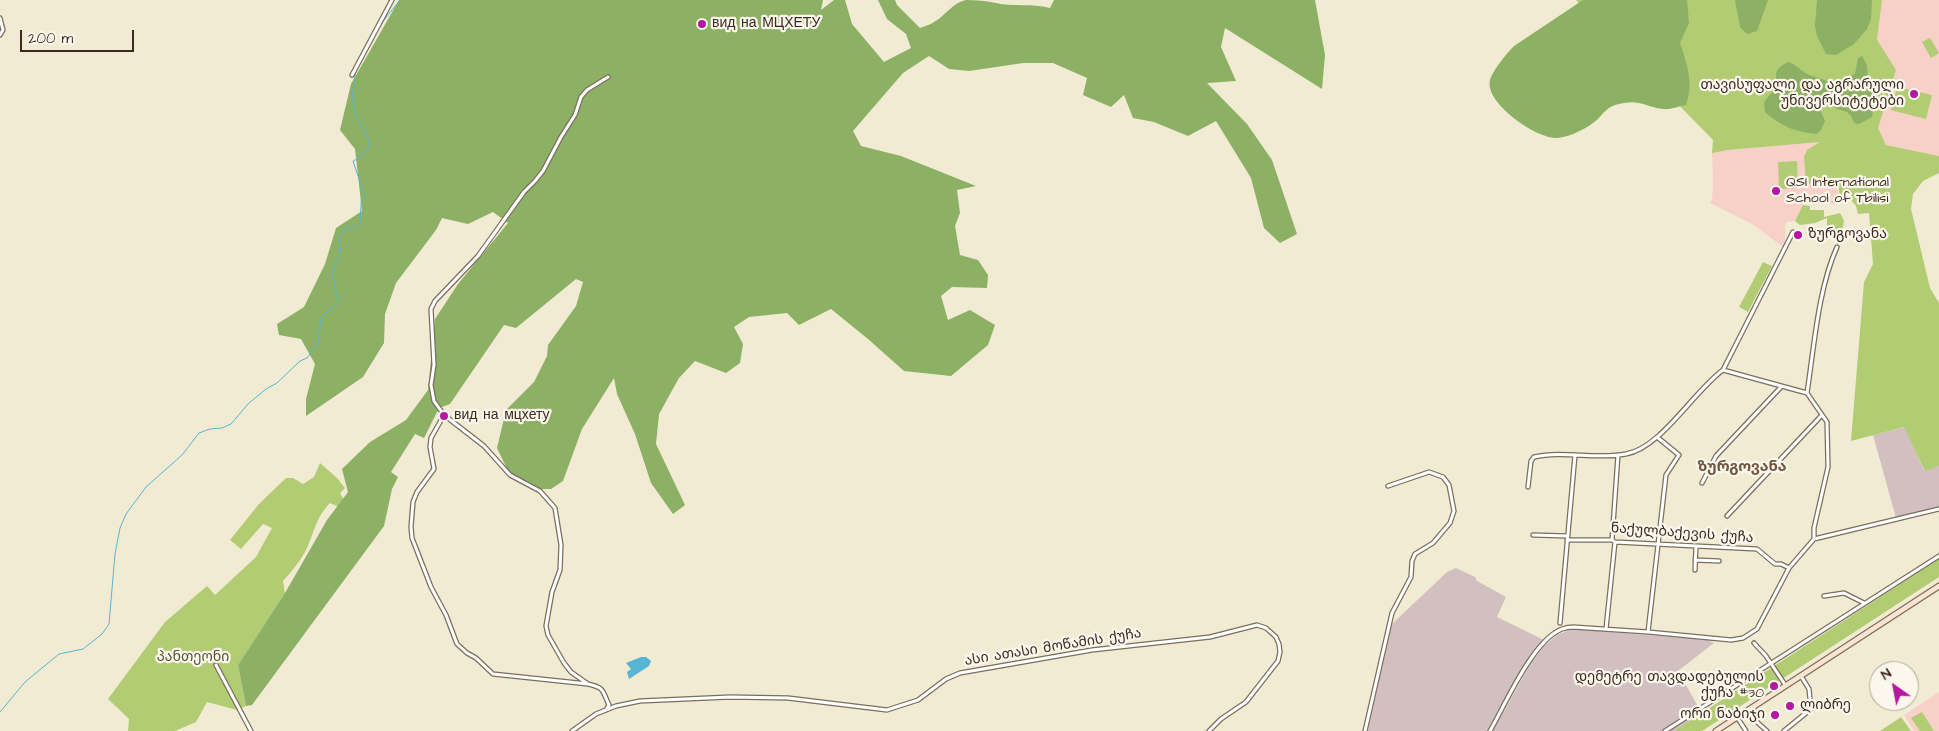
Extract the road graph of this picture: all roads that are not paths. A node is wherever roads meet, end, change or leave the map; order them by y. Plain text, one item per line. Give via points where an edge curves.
1 (392, 0) edge
2 (0, 18) edge
3 (0, 35) edge
4 (352, 75) dead end
5 (608, 76) dead end
6 (1793, 232) dead end
7 (1837, 248) dead end
8 (1723, 370) junction
9 (1780, 387) junction
10 (1808, 393) junction
11 (444, 415) junction
12 (1822, 415) junction
13 (1657, 436) junction
14 (1575, 455) junction
15 (1618, 455) junction
16 (1702, 483) dead end
17 (1388, 486) dead end
18 (1528, 487) dead end
19 (1939, 509) edge
20 (1727, 516) dead end
21 (1532, 534) dead end
22 (1567, 538) junction
23 (1814, 539) junction
24 (1614, 541) junction
25 (1657, 544) junction
26 (1696, 546) junction
27 (1939, 556) edge
28 (1695, 560) junction
29 (1719, 561) dead end
30 (1789, 568) junction
31 (1694, 570) dead end
32 (1939, 586) edge
33 (1824, 596) dead end
34 (1864, 603) junction
35 (1560, 623) dead end
36 (1606, 629) junction
37 (1648, 632) junction
38 (1754, 643) dead end
39 (1771, 663) junction
40 (216, 665) dead end
41 (1801, 676) junction
42 (588, 684) junction
43 (1786, 686) junction
44 (1749, 709) junction
45 (606, 710) junction
46 (1737, 717) junction
47 (251, 731) edge
48 (572, 731) edge
49 (1209, 731) edge
50 (1365, 731) edge
51 (1490, 731) edge
52 (1665, 731) edge
53 (1716, 731) edge
54 (1746, 731) edge
55 (1767, 731) edge
56 (1784, 731) edge

1 - 4 street
2 - 3 street via 3,30
5 - 11 street via 581,97 575,115 543,171 478,256 430,309 434,365 432,394
6 - 8 street
7 - 10 street via 1825,287
8 - 9 street
8 - 13 street
9 - 10 street
9 - 16 street via 1716,456
10 - 12 street
11 - 42 street via 484,446 510,475 540,491 555,508 561,545 560,570 546,626 564,663
11 - 42 street via 431,438 434,469 413,502 411,527 412,538 431,587 457,644 493,674
12 - 20 street
12 - 23 street via 1826,422 1828,467
13 - 15 street via 1634,452
13 - 25 street via 1680,455 1666,475
14 - 15 street
14 - 18 street via 1534,457
14 - 22 street
15 - 24 street
17 - 50 street via 1430,472 1443,477 1449,485 1454,511 1450,524 1412,561 1411,577 1392,613
19 - 23 street
21 - 22 street, ნაქულბაქევის ქუჩა
22 - 24 street, ნაქულბაქევის ქუჩა
22 - 35 street
23 - 30 street
24 - 25 street, ნაქულბაქევის ქუჩა
24 - 36 street
25 - 26 street, ნაქულბაქევის ქუჩა
25 - 37 street
26 - 28 street
26 - 30 street, ნაქულბაქევის ქუჩა via 1757,549 1775,564
27 - 34 street
28 - 29 street
28 - 31 street
30 - 37 street via 1761,623 1743,638 1728,640
32 - 41 main road
33 - 34 street via 1844,593
34 - 39 street
36 - 37 street
36 - 51 street via 1573,627 1551,636 1528,662
38 - 39 street
39 - 43 street
39 - 52 street
40 - 47 street
41 - 43 main road
41 - 56 street via 1809,689 1812,709
42 - 45 street via 604,690 609,705
43 - 44 main road
44 - 46 main road
44 - 55 street
45 - 48 street, ასი ათასი მოწამის ქუჩა
45 - 49 street, ასი ათასი მოწამის ქუჩა via 629,703 756,696 887,710 918,700 946,679 960,673 1092,650 1210,637 1254,626 1266,628 1279,644 1278,660 1246,702
46 - 53 main road
46 - 54 street

